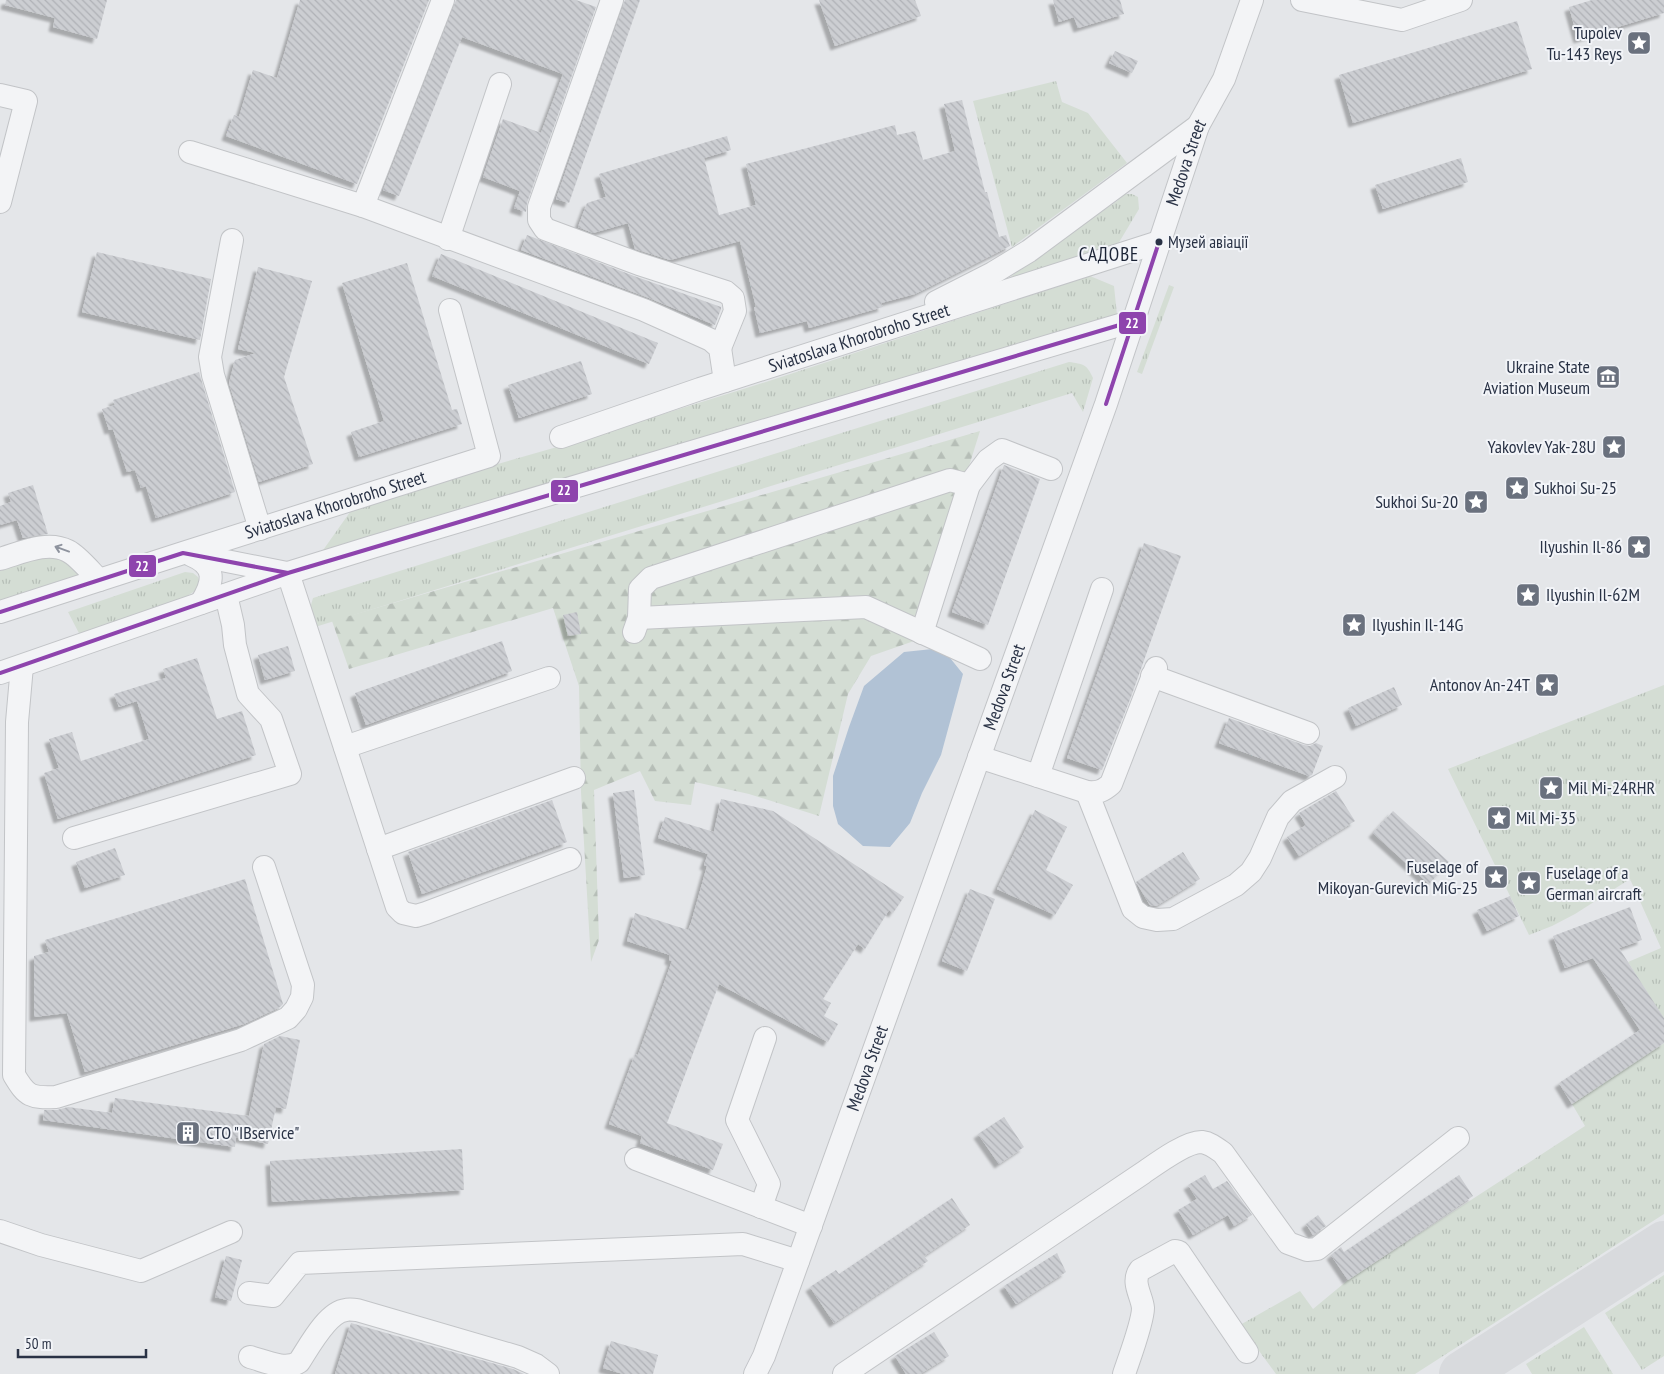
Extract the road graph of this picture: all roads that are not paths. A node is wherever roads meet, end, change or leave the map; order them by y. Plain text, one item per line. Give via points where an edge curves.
1 (444, 0) edge
2 (612, 0) edge
3 (1252, 0) edge
4 (1302, 0) edge
5 (1461, 0) edge
6 (500, 84) dead end
7 (0, 95) edge
8 (1198, 126) junction
9 (190, 152) dead end
10 (0, 202) edge
11 (363, 206) junction
12 (448, 239) junction
13 (232, 240) dead end
14 (1159, 242) junction
15 (450, 310) dead end
16 (1133, 321) junction
17 (883, 331) junction
18 (720, 348) junction
19 (725, 381) junction
20 (561, 437) dead end
21 (1051, 469) dead end
22 (969, 485) junction
23 (260, 529) junction
24 (183, 553) junction
25 (0, 559) edge
26 (288, 573) junction
27 (99, 580) junction
28 (1102, 590) dead end
29 (226, 595) junction
30 (201, 604) junction
31 (0, 612) edge
32 (922, 633) junction
33 (980, 659) dead end
34 (22, 666) junction
35 (0, 673) edge
36 (549, 678) dead end
37 (1308, 733) dead end
38 (345, 746) junction
39 (979, 757) junction
40 (1038, 776) junction
41 (1335, 777) dead end
42 (574, 778) dead end
43 (1087, 792) junction
44 (74, 838) dead end
45 (378, 849) junction
46 (570, 859) dead end
47 (264, 867) dead end
48 (765, 1038) dead end
49 (1458, 1138) dead end
50 (636, 1159) dead end
51 (761, 1208) junction
52 (811, 1226) junction
53 (0, 1231) edge
54 (231, 1232) dead end
55 (798, 1261) junction
56 (250, 1293) dead end
57 (1247, 1352) dead end
58 (250, 1357) dead end
59 (297, 1370) edge
60 (548, 1374) edge
61 (755, 1374) edge
62 (844, 1374) edge
63 (1124, 1374) edge

1 - 11 street
2 - 18 street via 539,207 539,220 545,229 726,292 733,298 735,311
3 - 8 street, Medova Street via 1224,79
4 - 5 street via 1402,20
6 - 12 street
7 - 10 street via 26,101
8 - 14 street, Medova Street
8 - 17 street via 1029,250 993,273
9 - 11 street
11 - 12 street
12 - 18 street via 644,310 711,340
13 - 23 street via 210,358
14 - 16 street, Medova Street
14 - 17 street, Sviatoslava Khorobroho Street
15 - 23 street, Sviatoslava Khorobroho Street via 489,456
16 - 26 street, Sviatoslava Khorobroho Street
16 - 39 street, Medova Street
17 - 19 street, Sviatoslava Khorobroho Street
18 - 19 street
19 - 20 street, Sviatoslava Khorobroho Street
21 - 22 street via 1002,450 988,460
22 - 32 street
22 - 32 street via 950,480 651,578 640,589 637,625 866,607
23 - 24 street, Sviatoslava Khorobroho Street
24 - 26 street, Sviatoslava Khorobroho Street
24 - 27 street, Sviatoslava Khorobroho Street
24 - 30 street via 198,558 209,567 209,588
27 -> 25 street via 69,551 56,546 43,546
26 - 29 street, Sviatoslava Khorobroho Street
26 - 38 street
27 - 31 street, Sviatoslava Khorobroho Street
28 - 40 street
29 - 30 street, Sviatoslava Khorobroho Street
29 - 44 street via 248,694 271,719 290,774
30 - 34 street, Sviatoslava Khorobroho Street
32 - 33 street
34 - 35 street, Sviatoslava Khorobroho Street
34 - 47 street via 17,722 14,1075 23,1090 38,1098 56,1097 241,1040 288,1018 302,997 303,985
36 - 38 street
37 - 43 street via 1154,672 1111,784 1105,790
38 - 45 street
39 - 40 street
39 - 52 street, Medova Street
40 - 43 street
41 - 43 street via 1292,801 1278,818 1251,872 1236,885 1172,919 1157,920 1143,917 1133,909
42 - 45 street
45 - 46 street via 397,906 403,913 416,916
48 - 51 street via 737,1120 768,1184
49 - 62 street via 1318,1249 1307,1250 1288,1243 1223,1153 1200,1142 1188,1145
50 - 51 street
51 - 52 street
52 - 55 street, Medova Street
53 - 54 street via 141,1271
55 - 56 street via 743,1244 300,1263 273,1296
55 - 61 street, Medova Street
57 - 63 street via 1179,1252 1175,1251 1137,1274 1142,1318
58 - 59 street
59 - 60 street via 323,1326 333,1316 344,1310 357,1310 518,1358

